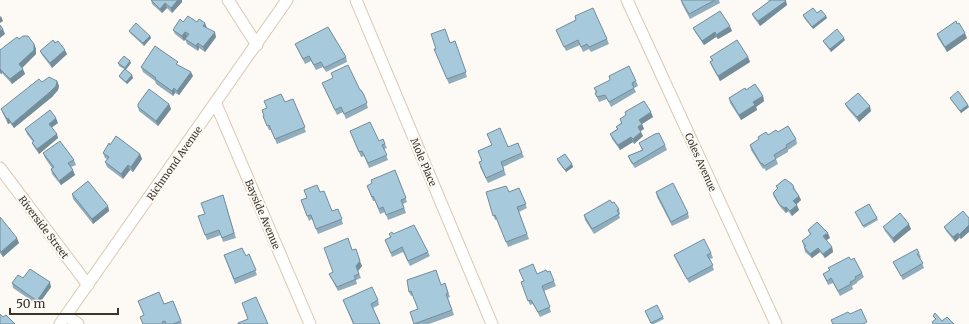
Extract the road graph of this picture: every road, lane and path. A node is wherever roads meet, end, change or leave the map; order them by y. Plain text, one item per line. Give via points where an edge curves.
1 (228, 0) edge
2 (287, 0) edge
3 (356, 0) edge
4 (627, 0) edge
5 (257, 45) junction
6 (216, 104) junction
7 (0, 168) edge
8 (88, 285) junction
9 (64, 320) edge
10 (78, 324) edge
11 (310, 324) edge
12 (492, 324) edge
13 (776, 324) edge

1 - 5 street
2 - 5 street, Richmond Avenue
3 - 12 street, Mole Place
4 - 13 street, Coles Avenue
5 - 6 street, Richmond Avenue
6 - 8 street, Richmond Avenue
6 - 11 street, Bayside Avenue
7 - 8 street, Riverside Street
8 - 9 street, Richmond Avenue
9 - 10 street

